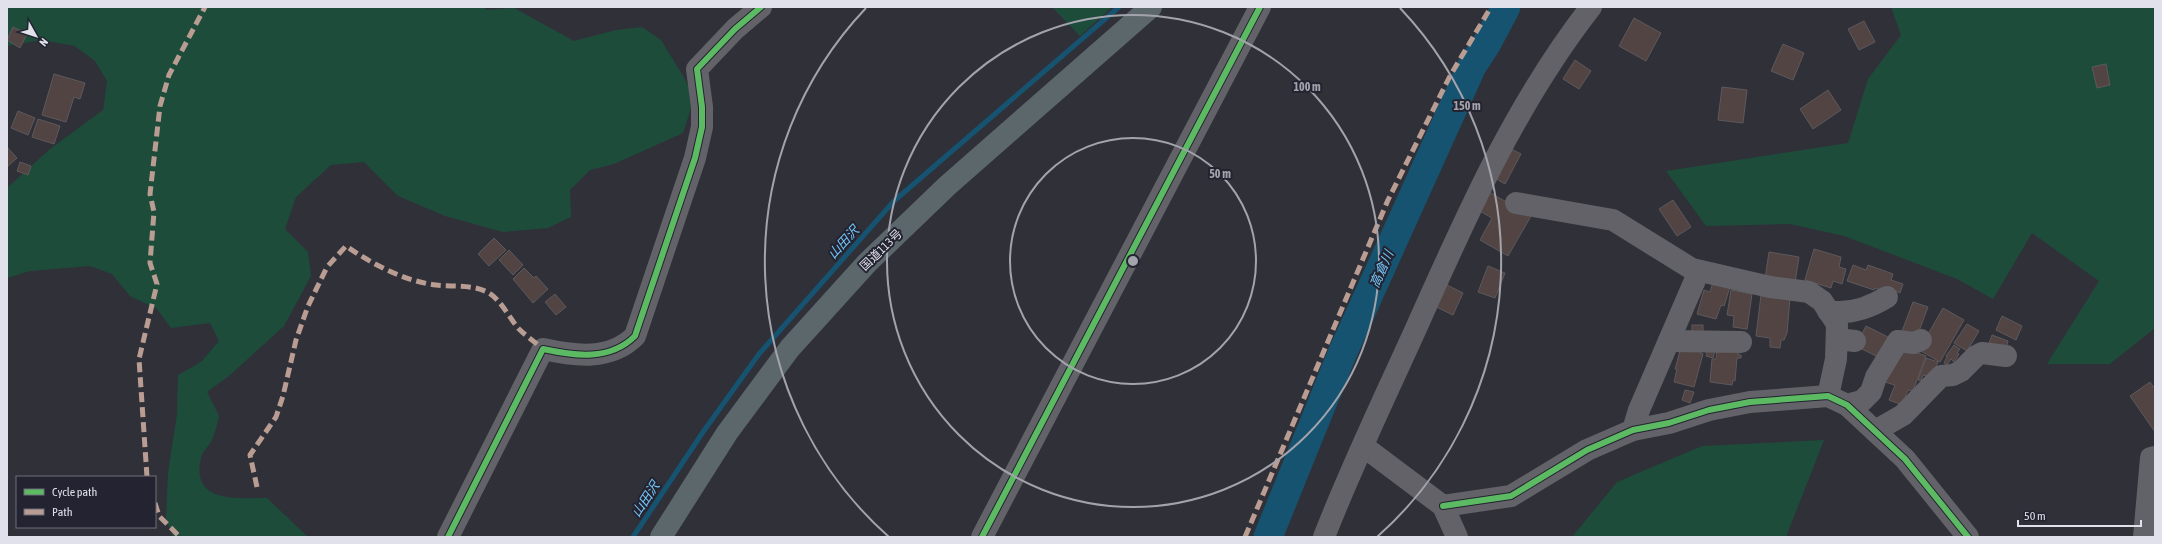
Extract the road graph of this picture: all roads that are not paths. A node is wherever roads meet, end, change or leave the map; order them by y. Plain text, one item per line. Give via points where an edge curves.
1 (761, 7) edge
2 (1151, 7) edge
3 (1260, 7) edge
4 (1591, 7) edge
5 (1516, 202) dead end
6 (1699, 270) junction
7 (1887, 297) dead end
8 (1828, 311) junction
9 (1921, 340) dead end
10 (1669, 341) junction
11 (1741, 342) dead end
12 (2006, 356) dead end
13 (1828, 396) junction
14 (1847, 405) junction
15 (1633, 430) junction
16 (1875, 432) junction
17 (1363, 446) junction
18 (2155, 457) edge
19 (1443, 506) junction
20 (448, 537) edge
21 (661, 537) edge
22 (982, 537) edge
23 (1324, 537) edge
24 (1457, 537) edge
25 (1968, 537) edge
26 (2144, 537) edge

1 - 20 street via 735,29 697,69 702,127 635,336 626,345 610,353 590,355 542,349
2 - 21 highway, 国道113号 via 947,186 867,262 790,348 727,433
3 - 22 street
4 - 17 street via 1563,42 1523,106 1475,198
5 - 6 street via 1613,220 1668,255
6 - 8 street via 1770,287 1809,292 1822,301
6 - 10 street
7 - 8 street via 1857,311
8 - 13 street via 1846,340 1836,359
9 - 14 street via 1914,343 1898,341 1876,376 1872,392 1862,400
10 - 11 street
10 - 15 street
12 - 16 street via 1982,353 1976,356 1962,371 1942,376 1903,415
13 - 14 street
13 - 15 street via 1750,402
14 - 16 street
15 - 19 street via 1587,450 1511,496
16 - 25 street via 1905,459
17 - 19 street
17 - 23 street
18 - 26 street via 2151,458
19 - 24 street

